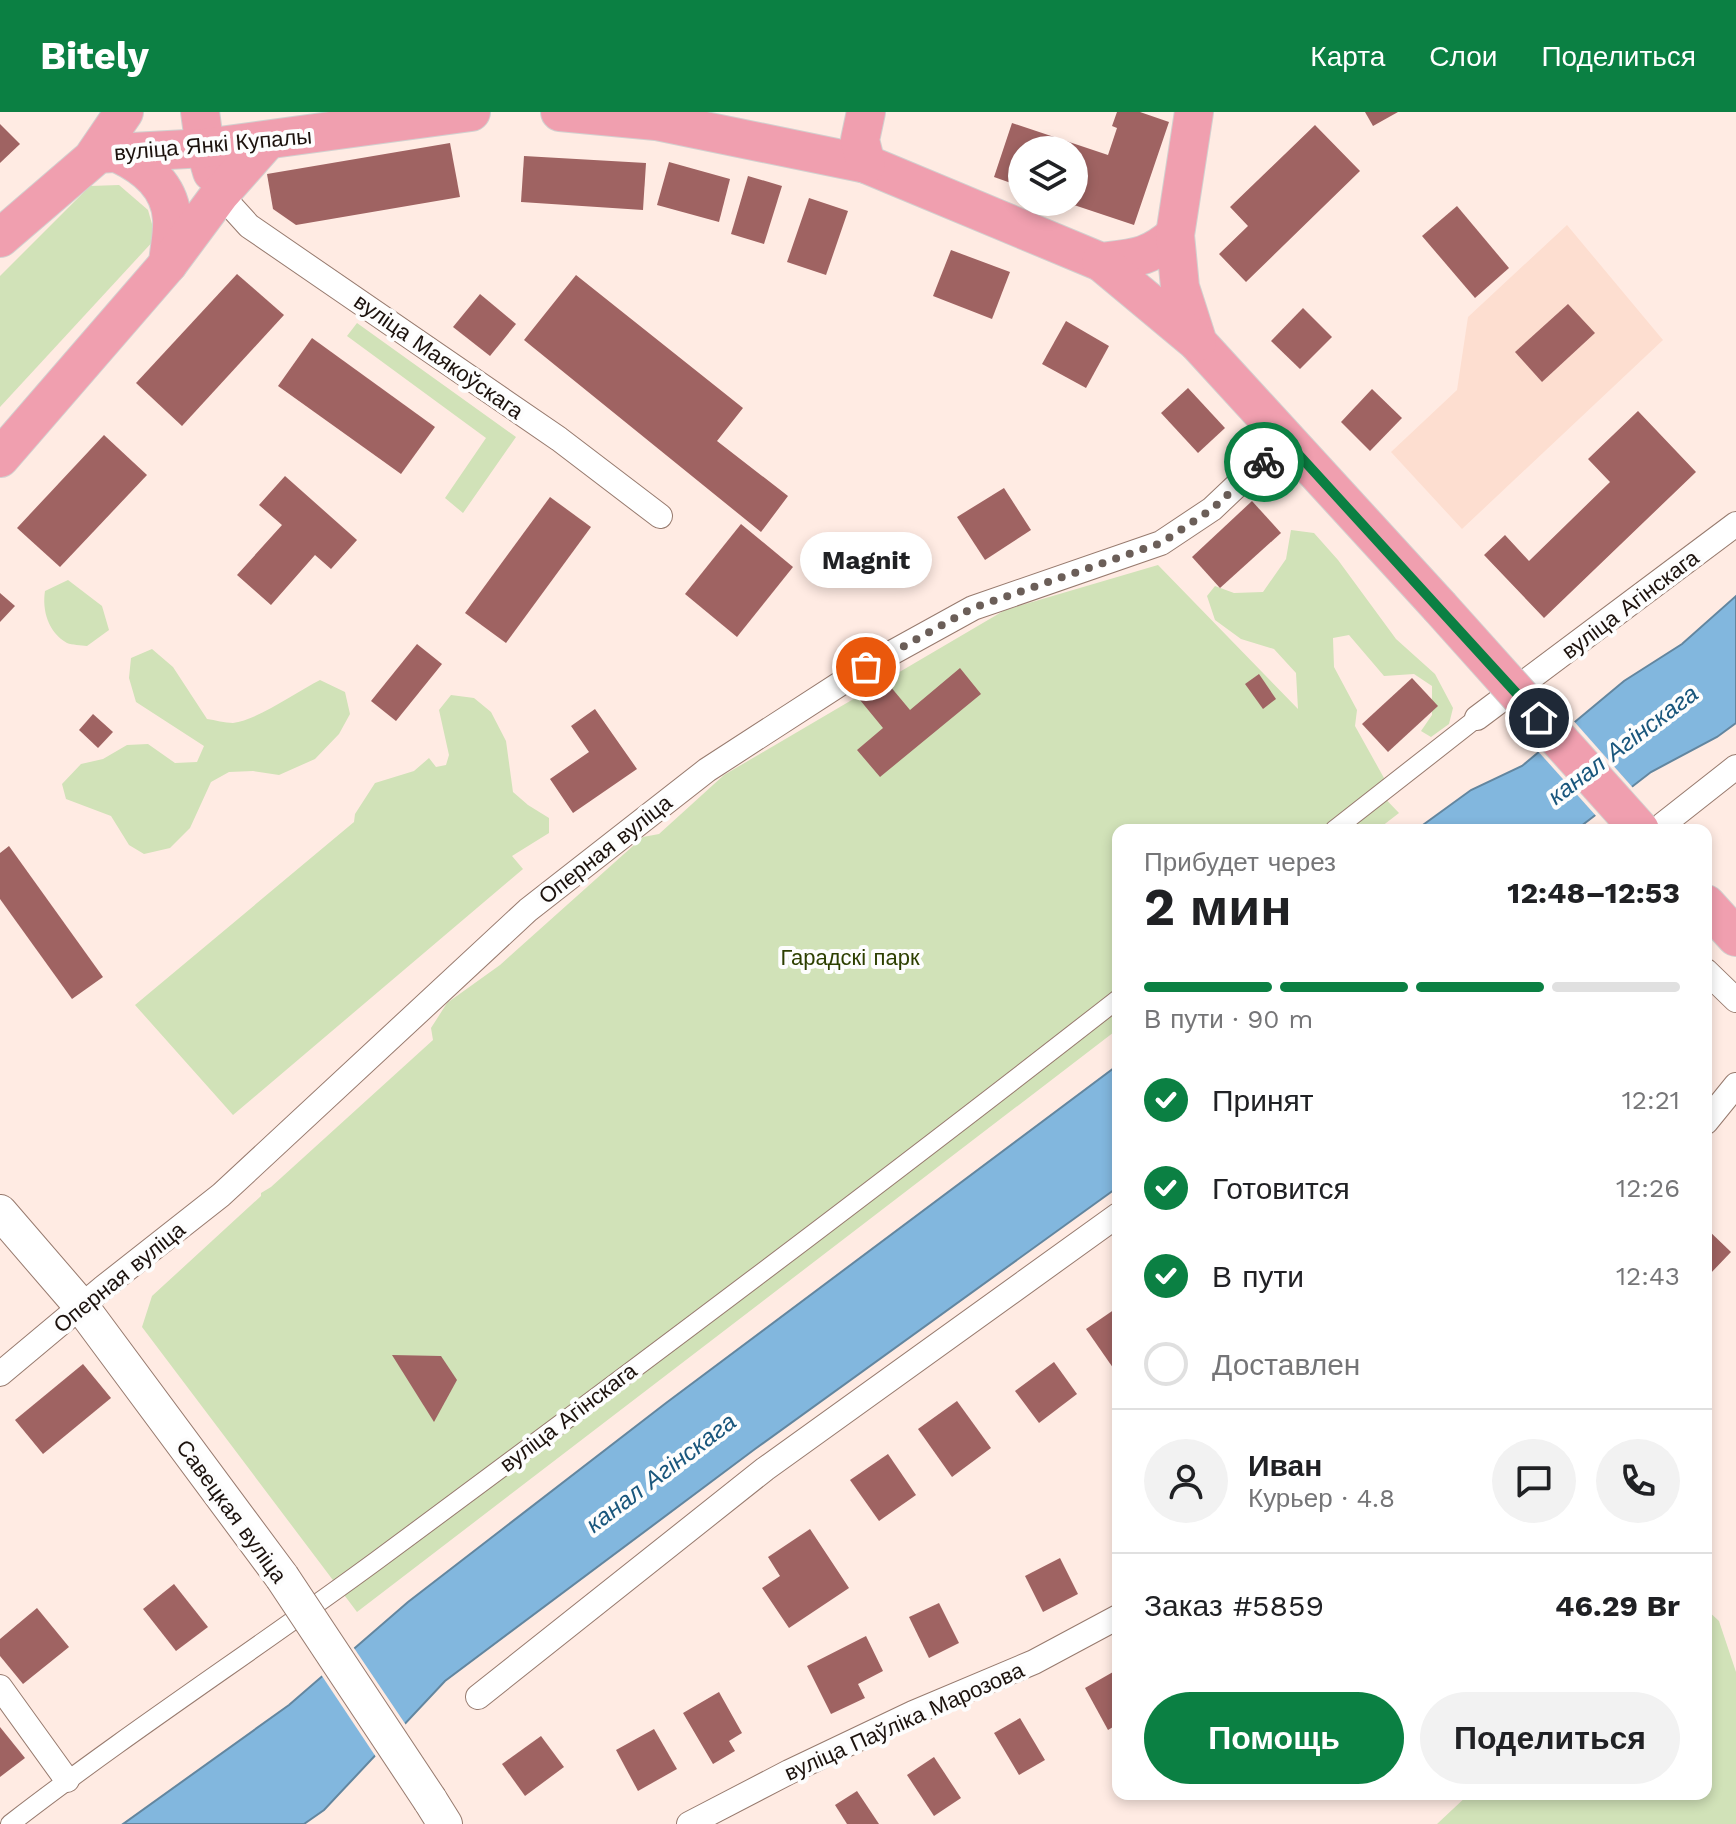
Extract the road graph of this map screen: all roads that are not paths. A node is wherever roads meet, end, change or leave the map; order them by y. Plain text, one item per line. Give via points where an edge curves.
1 (124, 112) edge
2 (180, 112) edge
3 (471, 112) edge
4 (577, 112) edge
5 (704, 112) edge
6 (866, 112) edge
7 (1194, 112) edge
8 (656, 121) junction
9 (268, 126) edge
10 (202, 130) edge
11 (108, 154) junction
12 (866, 164) junction
13 (220, 194) junction
14 (1175, 235) junction
15 (0, 238) edge
16 (1101, 262) junction
17 (168, 264) junction
18 (1198, 343) junction
19 (1288, 443) junction
20 (0, 458) edge
21 (660, 516) dead end
22 (1736, 524) edge
23 (1477, 718) joint
24 (1736, 767) edge
25 (1342, 824) edge
26 (1635, 824) edge
27 (1664, 824) edge
28 (1712, 977) edge
29 (1736, 1000) edge
30 (1112, 1004) edge
31 (1736, 1085) edge
32 (1712, 1115) edge
33 (0, 1212) edge
34 (1112, 1219) edge
35 (81, 1306) junction
36 (0, 1374) edge
37 (1112, 1620) edge
38 (0, 1687) edge
39 (478, 1697) dead end
40 (67, 1780) junction
41 (438, 1812) edge
42 (10, 1824) edge
43 (689, 1824) edge

1 - 11 main road
2 - 10 main road
3 - 9 main road, вуліца Янкі Купалы via 317,134
4 - 8 main road
5 - 8 main road
6 - 12 main road via 860,140
7 - 14 main road
8 - 12 main road
9 - 10 main road, вуліца Янкі Купалы
9 - 13 main road
10 - 11 main road, вуліца Янкі Купалы
10 - 13 main road
11 - 15 main road
11 - 17 main road via 143,166 167,200 172,220
12 - 16 main road
13 - 17 main road
13 - 21 street, вуліца Маякоўскага via 249,226 559,439
14 - 16 main road via 1141,257
14 - 18 main road via 1180,287
16 - 18 main road
17 - 20 main road
18 - 19 main road
19 - 26 main road, bridge
19 - 35 street, Оперная вуліца via 1212,509 1161,543 973,608 866,667 707,770 528,910 221,1195
22 - 23 street, вуліца Агінскага
23 - 25 street, вуліца Агінскага
24 - 27 street
28 - 29 street
30 - 40 street, вуліца Агінскага via 375,1562
31 - 32 street
33 - 35 main road, Савецкая вуліца
34 - 39 street via 765,1469
35 - 36 street, Оперная вуліца
35 - 41 main road, Савецкая вуліца, bridge via 282,1577
37 - 43 street, вуліца Паўліка Марозова
38 - 40 street
40 - 42 street, вуліца Агінскага

